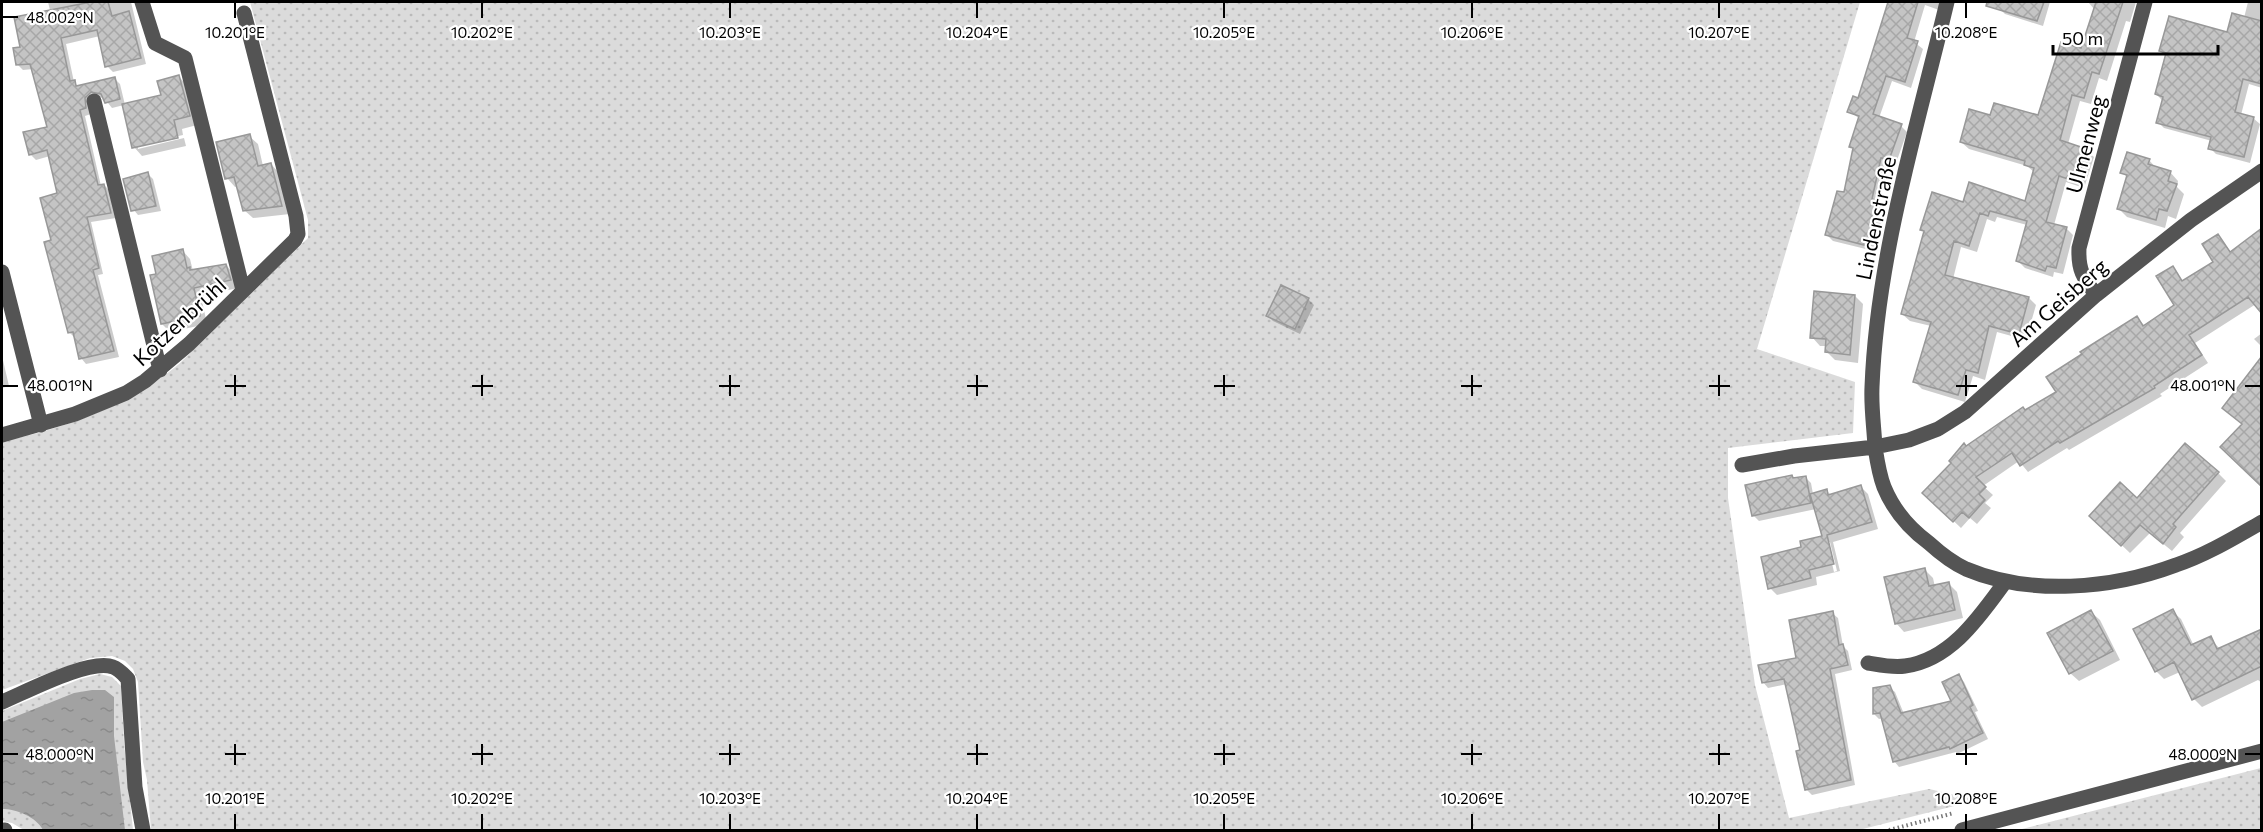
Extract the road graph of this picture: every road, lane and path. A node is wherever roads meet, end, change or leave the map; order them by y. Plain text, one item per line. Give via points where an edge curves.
1 (142, 2) edge
2 (1947, 2) edge
3 (2145, 2) edge
4 (243, 13) dead end
5 (94, 101) dead end
6 (2262, 171) edge
7 (2, 272) edge
8 (243, 290) junction
9 (2096, 295) junction
10 (160, 370) junction
11 (41, 425) junction
12 (2, 435) edge
13 (1875, 447) junction
14 (1742, 465) dead end
15 (2262, 522) edge
16 (2005, 582) junction
17 (1868, 663) dead end
18 (2, 702) edge
19 (2262, 750) edge
20 (143, 831) edge
21 (1962, 831) edge

1 - 8 street via 155,43 185,58
2 - 13 street, Lindenstraße via 1879,300 1872,390
3 - 9 street, Ulmenweg via 2079,248 2078,264
4 - 8 street, Kotzenbrühl via 298,234
5 - 10 street
6 - 9 street, Am Geisberg via 2191,220
7 - 11 street
8 - 10 street, Kotzenbrühl
9 - 13 street, Am Geisberg via 1965,412 1938,429
10 - 11 street, Kotzenbrühl via 106,402
11 - 12 street, Kotzenbrühl
13 - 14 street, Am Geisberg
13 - 16 street via 1884,488 1917,534 1965,568
15 - 16 street via 2214,549 2140,576 2055,586
16 - 17 street via 1984,610 1941,653 1905,666
18 - 20 street via 81,669 100,665 122,672 128,679 135,787
19 - 21 street

